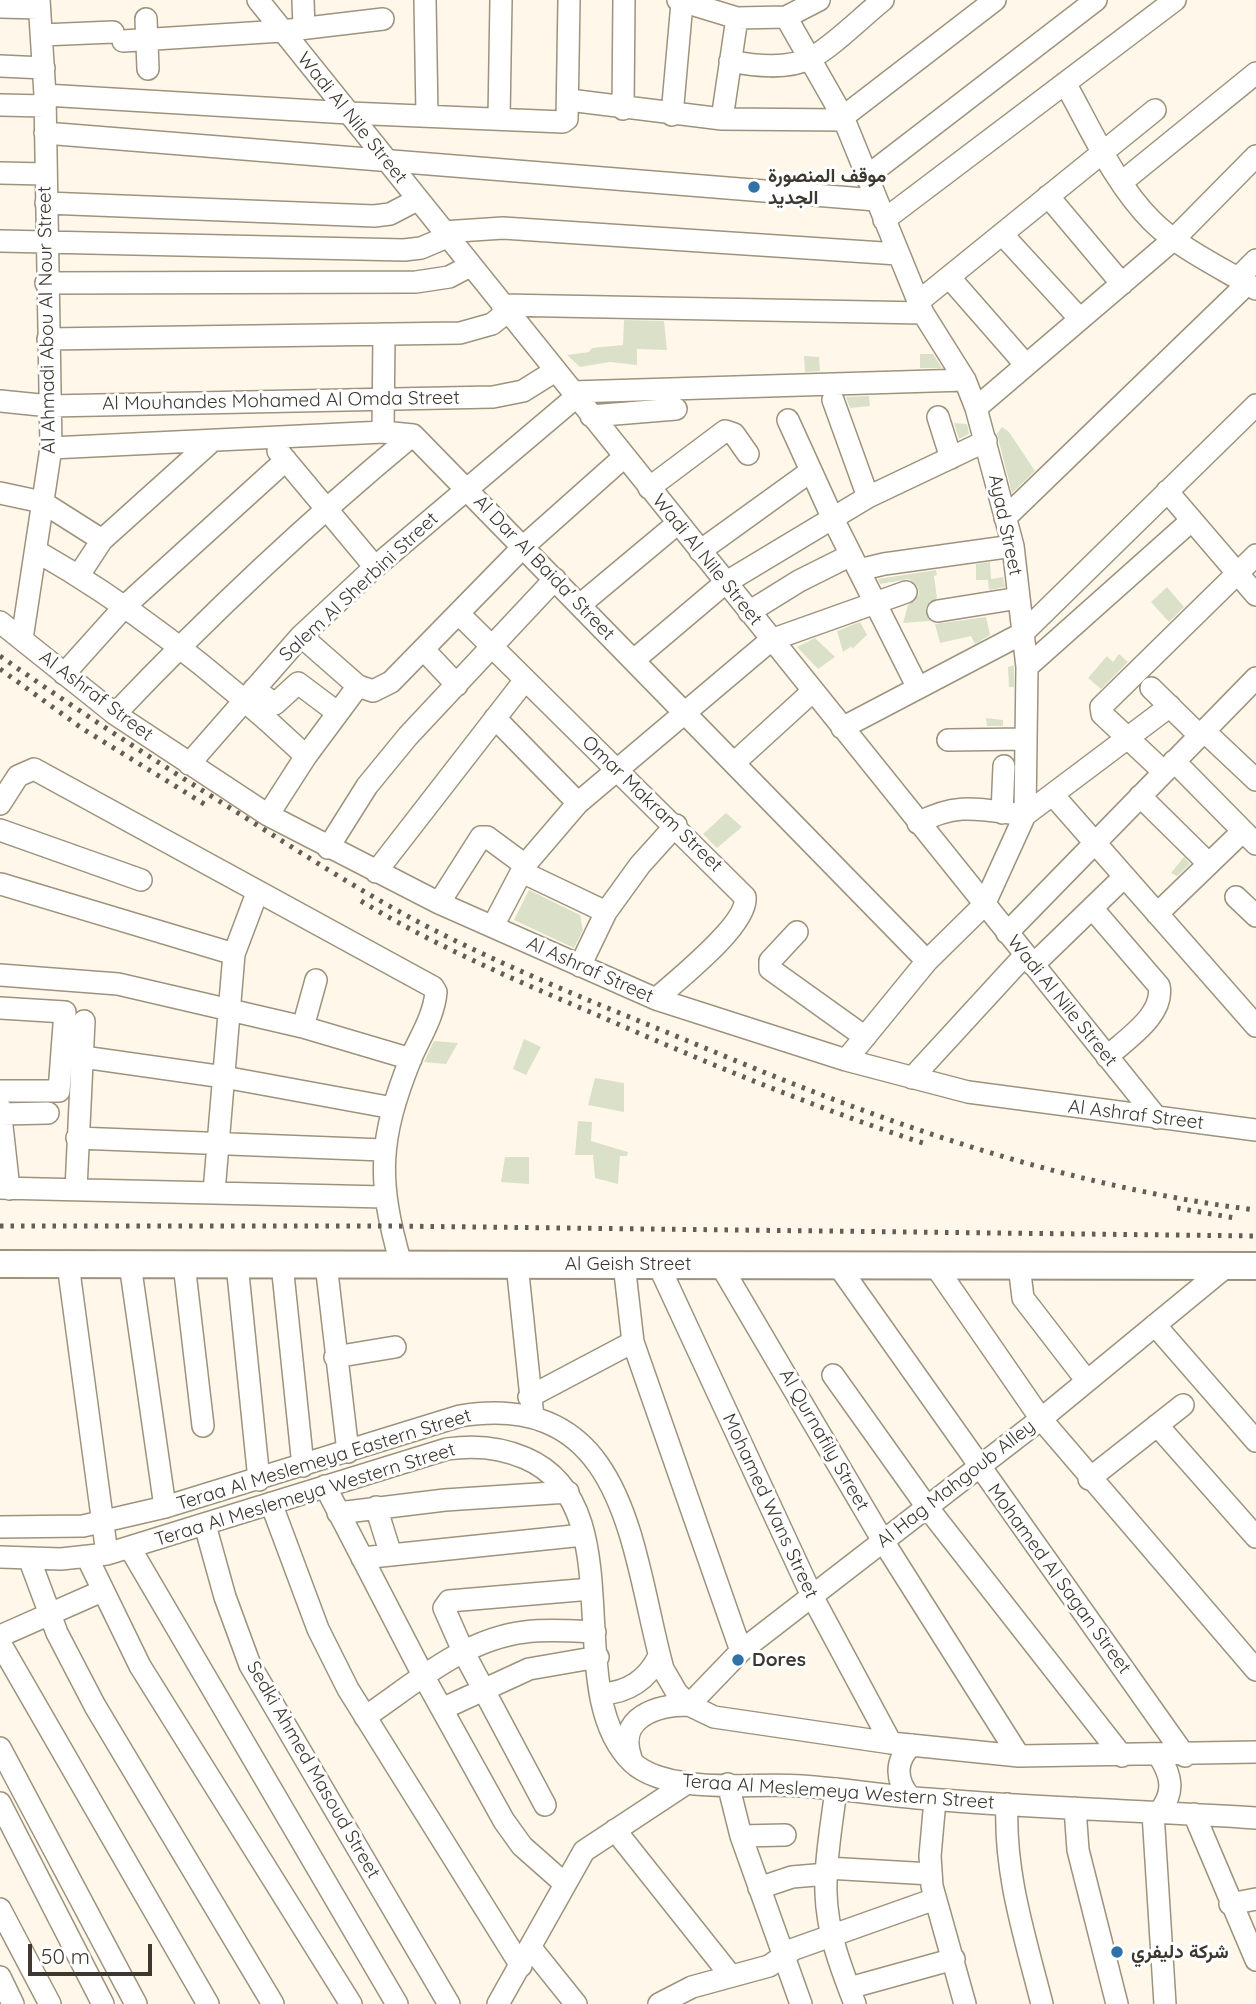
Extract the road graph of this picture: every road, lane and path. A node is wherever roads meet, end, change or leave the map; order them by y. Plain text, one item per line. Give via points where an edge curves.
1 (258, 0) edge
2 (303, 0) edge
3 (425, 0) edge
4 (501, 0) edge
5 (569, 0) edge
6 (624, 0) edge
7 (819, 0) edge
8 (883, 0) edge
9 (995, 0) edge
10 (1096, 0) edge
11 (1175, 0) edge
12 (680, 2) edge
13 (39, 4) edge
14 (0, 7) edge
15 (786, 17) junction
16 (737, 18) junction
17 (383, 19) dead end
18 (304, 28) junction
19 (147, 29) junction
20 (282, 31) junction
21 (42, 35) junction
22 (810, 58) junction
23 (730, 61) junction
24 (0, 66) edge
25 (44, 68) junction
26 (148, 69) dead end
27 (1256, 73) edge
28 (1065, 83) junction
29 (45, 101) junction
30 (0, 105) edge
31 (623, 109) junction
32 (567, 110) junction
33 (1155, 110) dead end
34 (349, 113) junction
35 (427, 115) junction
36 (672, 115) junction
37 (844, 118) junction
38 (499, 119) junction
39 (722, 119) junction
40 (46, 133) junction
41 (1104, 151) junction
42 (1256, 156) edge
43 (384, 159) junction
44 (0, 173) edge
45 (45, 174) junction
46 (866, 177) junction
47 (1122, 182) junction
48 (1048, 196) junction
49 (417, 200) junction
50 (46, 203) junction
51 (880, 210) junction
52 (1002, 234) junction
53 (445, 235) junction
54 (1174, 239) junction
55 (0, 241) edge
56 (46, 242) junction
57 (898, 254) junction
58 (1256, 260) edge
59 (470, 266) junction
60 (949, 277) junction
61 (46, 283) junction
62 (1122, 284) junction
63 (1247, 284) edge
64 (920, 307) junction
65 (505, 309) junction
66 (1080, 319) junction
67 (384, 334) junction
68 (48, 339) junction
69 (1026, 365) junction
70 (555, 372) junction
71 (965, 380) junction
72 (574, 394) junction
73 (384, 399) junction
74 (834, 400) dead end
75 (0, 401) edge
76 (1256, 405) edge
77 (50, 406) junction
78 (976, 408) junction
79 (676, 409) dead end
80 (591, 416) junction
81 (939, 417) dead end
82 (788, 420) dead end
83 (383, 432) junction
84 (413, 435) junction
85 (267, 439) junction
86 (212, 441) junction
87 (986, 441) junction
88 (51, 448) junction
89 (748, 454) dead end
90 (624, 457) junction
91 (951, 458) junction
92 (286, 460) junction
93 (811, 471) junction
94 (649, 488) junction
95 (468, 489) junction
96 (1167, 491) junction
97 (0, 493) edge
98 (868, 497) junction
99 (43, 502) junction
100 (325, 508) junction
101 (1005, 518) junction
102 (833, 519) junction
103 (1192, 520) junction
104 (678, 523) junction
105 (102, 540) junction
106 (523, 546) junction
107 (1013, 546) junction
108 (36, 551) junction
109 (700, 551) junction
110 (1256, 555) edge
111 (855, 563) junction
112 (375, 567) junction
113 (1237, 572) junction
114 (79, 575) junction
115 (555, 579) junction
116 (725, 583) junction
117 (906, 592) dead end
118 (1256, 595) edge
119 (1019, 598) junction
120 (875, 603) junction
121 (581, 604) junction
122 (125, 606) junction
123 (938, 611) dead end
124 (749, 612) junction
125 (458, 614) junction
126 (0, 622) edge
127 (1023, 634) junction
128 (301, 636) junction
129 (22, 639) junction
130 (771, 640) junction
131 (494, 646) junction
132 (179, 647) junction
133 (424, 650) junction
134 (634, 660) junction
135 (333, 661) junction
136 (1027, 667) junction
137 (64, 674) junction
138 (525, 680) junction
139 (457, 685) junction
140 (358, 686) junction
141 (307, 688) junction
142 (918, 688) junction
143 (1152, 688) dead end
144 (1252, 689) edge
145 (813, 691) junction
146 (249, 693) junction
147 (1170, 706) junction
148 (338, 713) junction
149 (115, 714) junction
150 (686, 714) junction
151 (495, 718) junction
152 (842, 728) junction
153 (1202, 733) junction
154 (1026, 739) junction
155 (1129, 739) junction
156 (948, 740) dead end
157 (306, 756) junction
158 (734, 763) junction
159 (189, 764) junction
160 (1004, 766) dead end
161 (1169, 766) junction
162 (617, 770) junction
163 (1256, 780) edge
164 (1053, 795) junction
165 (1140, 796) junction
166 (578, 803) junction
167 (0, 804) edge
168 (1002, 813) junction
169 (268, 815) junction
170 (1025, 816) junction
171 (918, 822) junction
172 (676, 825) junction
173 (0, 830) edge
174 (1250, 838) edge
175 (1095, 843) junction
176 (328, 848) junction
177 (1209, 864) junction
178 (524, 869) junction
179 (376, 873) junction
180 (1124, 877) junction
181 (141, 880) dead end
182 (0, 882) edge
183 (0, 890) edge
184 (257, 893) junction
185 (1236, 897) dead end
186 (439, 903) junction
187 (984, 905) junction
188 (1092, 908) junction
189 (606, 912) junction
190 (1157, 914) junction
191 (1256, 916) edge
192 (493, 926) junction
193 (797, 932) dead end
194 (1007, 933) junction
195 (234, 954) junction
196 (1029, 960) junction
197 (927, 961) junction
198 (580, 966) junction
199 (0, 975) edge
200 (316, 979) dead end
201 (656, 999) junction
202 (0, 1008) edge
203 (229, 1009) junction
204 (84, 1021) dead end
205 (303, 1027) junction
206 (1256, 1027) edge
207 (864, 1037) junction
208 (72, 1056) junction
209 (1107, 1057) junction
210 (411, 1059) junction
211 (846, 1060) junction
212 (224, 1077) junction
213 (912, 1078) junction
214 (0, 1091) edge
215 (393, 1108) junction
216 (48, 1113) dead end
217 (1, 1118) edge
218 (1157, 1118) junction
219 (1256, 1130) edge
220 (77, 1138) junction
221 (218, 1144) junction
222 (383, 1150) junction
223 (5, 1189) edge
224 (76, 1189) junction
225 (214, 1192) junction
226 (384, 1197) junction
227 (0, 1264) edge
228 (68, 1264) junction
229 (131, 1264) junction
230 (184, 1264) junction
231 (237, 1264) junction
232 (282, 1264) junction
233 (326, 1264) junction
234 (401, 1264) junction
235 (517, 1264) junction
236 (624, 1264) junction
237 (658, 1264) junction
238 (720, 1264) junction
239 (837, 1264) junction
240 (934, 1264) junction
241 (1019, 1265) junction
242 (1227, 1266) junction
243 (1256, 1266) edge
244 (1155, 1325) junction
245 (633, 1342) junction
246 (395, 1347) dead end
247 (335, 1357) junction
248 (833, 1375) dead end
249 (1087, 1381) junction
250 (1183, 1405) dead end
251 (531, 1407) junction
252 (1041, 1419) junction
253 (1157, 1425) junction
254 (204, 1426) dead end
255 (1256, 1441) edge
256 (348, 1452) junction
257 (303, 1466) junction
258 (979, 1466) junction
259 (1089, 1479) junction
260 (259, 1480) junction
261 (325, 1486) junction
262 (568, 1492) junction
263 (271, 1503) junction
264 (165, 1507) junction
265 (376, 1507) junction
266 (927, 1507) junction
267 (338, 1513) junction
268 (102, 1522) junction
269 (205, 1525) junction
270 (0, 1527) edge
271 (583, 1535) junction
272 (1256, 1537) edge
273 (883, 1541) junction
274 (130, 1548) junction
275 (97, 1555) junction
276 (391, 1555) junction
277 (0, 1557) edge
278 (29, 1558) junction
279 (362, 1558) junction
280 (591, 1589) junction
281 (102, 1591) junction
282 (812, 1597) junction
283 (50, 1614) junction
284 (595, 1632) junction
285 (0, 1636) edge
286 (0, 1643) edge
287 (463, 1651) junction
288 (741, 1651) junction
289 (659, 1656) junction
290 (598, 1657) junction
291 (1256, 1670) edge
292 (424, 1677) junction
293 (484, 1690) junction
294 (601, 1694) junction
295 (689, 1705) junction
296 (442, 1709) junction
297 (365, 1717) junction
298 (901, 1744) junction
299 (0, 1748) edge
300 (1256, 1752) edge
301 (1019, 1756) junction
302 (1122, 1756) junction
303 (1159, 1756) junction
304 (1185, 1756) junction
305 (633, 1763) junction
306 (687, 1783) junction
307 (728, 1784) junction
308 (836, 1789) junction
309 (910, 1797) junction
310 (936, 1800) junction
311 (0, 1802) edge
312 (1007, 1804) junction
313 (545, 1805) dead end
314 (1075, 1808) junction
315 (1156, 1812) junction
316 (1194, 1814) junction
317 (1256, 1818) edge
318 (615, 1830) junction
319 (785, 1835) dead end
320 (740, 1836) junction
321 (827, 1871) junction
322 (931, 1874) junction
323 (565, 1884) junction
324 (759, 1888) junction
325 (935, 1899) junction
326 (1256, 1899) edge
327 (1230, 1904) junction
328 (0, 1909) edge
329 (832, 1936) junction
330 (784, 1956) junction
331 (526, 1957) junction
332 (954, 1959) junction
333 (1256, 1961) edge
334 (731, 1976) junction
335 (0, 1977) edge
336 (693, 1995) edge
337 (852, 1996) edge
338 (13, 2004) edge
339 (50, 2004) edge
340 (103, 2004) edge
341 (136, 2004) edge
342 (208, 2004) edge
343 (273, 2004) edge
344 (351, 2004) edge
345 (397, 2004) edge
346 (449, 2004) edge
347 (498, 2004) edge
348 (576, 2004) edge
349 (659, 2004) edge
350 (801, 2004) edge
351 (965, 2004) edge
352 (1042, 2004) edge
353 (1117, 2004) edge
354 (1165, 2004) edge

1 - 20 street, Wadi Al Nile Street
2 - 18 street
3 - 35 street
4 - 38 street
5 - 32 street
6 - 31 street
7 - 15 street
8 - 22 street
9 - 37 street
10 - 46 street
11 - 28 street
12 - 16 street
12 - 36 street
13 - 14 street
13 - 21 street, Al Ahmadi Abou Al Nour Street
15 - 16 street
15 - 22 street, Ayad Street
16 - 23 street
17 - 18 street
18 - 20 street
19 - 20 street
19 - 21 street via 118,36
19 - 26 street
20 - 34 street, Wadi Al Nile Street
21 - 25 street, Al Ahmadi Abou Al Nour Street
22 - 23 street via 779,65
22 - 37 street, Ayad Street
23 - 39 street
24 - 25 street
25 - 29 street, Al Ahmadi Abou Al Nour Street
27 - 47 street
28 - 41 street
28 - 51 street
29 - 30 street
29 - 34 street
29 - 40 street, Al Ahmadi Abou Al Nour Street
31 - 32 street
31 - 36 street
32 - 38 street
33 - 41 street
34 - 35 street
34 - 43 street, Wadi Al Nile Street
35 - 38 street
36 - 39 street
37 - 39 street
37 - 46 street, Ayad Street
40 - 43 street
40 - 45 street, Al Ahmadi Abou Al Nour Street
41 - 47 street
41 - 48 street
42 - 54 street
43 - 49 street, Wadi Al Nile Street
43 - 51 street
44 - 45 street
45 - 50 street, Al Ahmadi Abou Al Nour Street
46 - 51 street, Ayad Street
47 - 54 street via 1152,221
48 - 52 street
48 - 62 street
49 - 50 street via 390,214 374,216
49 - 53 street, Wadi Al Nile Street
50 - 56 street, Al Ahmadi Abou Al Nour Street
51 - 57 street, Ayad Street
52 - 60 street
52 - 66 street
53 - 56 street via 421,248 404,250
53 - 57 street via 503,228
53 - 59 street, Wadi Al Nile Street
54 - 62 street
54 - 63 street
55 - 56 street
56 - 61 street, Al Ahmadi Abou Al Nour Street
57 - 64 street, Ayad Street
58 - 63 street
59 - 61 street via 449,277 416,282
59 - 65 street, Wadi Al Nile Street
60 - 64 street
60 - 69 street
61 - 68 street, Al Ahmadi Abou Al Nour Street
62 - 66 street
63 - 101 street
64 - 65 street
64 - 71 street, Ayad Street
65 - 67 street via 492,324 477,330
65 - 70 street, Wadi Al Nile Street
66 - 69 street
67 - 68 street
67 - 73 street
68 - 77 street, Al Ahmadi Abou Al Nour Street
69 - 78 street
70 - 72 street, Wadi Al Nile Street
70 - 73 street, Al Mouhandes Mohamed Al Omda Street via 508,395
71 - 72 street
71 - 78 street, Ayad Street
72 - 80 street, Wadi Al Nile Street
72 - 95 street, Salem Al Sherbini Street
73 - 77 street, Al Mouhandes Mohamed Al Omda Street
73 - 83 street
74 - 98 street
75 - 77 street, Al Mouhandes Mohamed Al Omda Street
76 - 96 street
77 - 88 street, Al Ahmadi Abou Al Nour Street
78 - 87 street, Ayad Street
79 - 80 street
80 - 90 street, Wadi Al Nile Street
81 - 91 street
82 - 93 street
83 - 84 street
83 - 85 street
84 - 95 street, Al Dar Al Baida' Street
84 - 100 street
85 - 86 street
85 - 92 street
86 - 88 street
86 - 105 street
87 - 91 street
87 - 101 street, Ayad Street
88 - 99 street, Al Ahmadi Abou Al Nour Street
89 - 94 street via 734,433 724,431
90 - 94 street, Wadi Al Nile Street
90 - 106 street
91 - 98 street
92 - 100 street
92 - 122 street
93 - 102 street
93 - 109 street
94 - 104 street, Wadi Al Nile Street
95 - 106 street, Al Dar Al Baida' Street
95 - 112 street, Salem Al Sherbini Street
96 - 103 street
96 - 127 street
97 - 99 street
98 - 102 street
99 - 105 street
99 - 108 street, Al Ahmadi Abou Al Nour Street
100 - 112 street
100 - 132 street
101 - 107 street, Ayad Street
102 - 111 street
102 - 116 street
103 - 113 street
103 - 136 street
104 - 109 street, Wadi Al Nile Street
104 - 121 street
105 - 114 street
106 - 115 street, Al Dar Al Baida' Street
106 - 125 street
107 - 111 street via 884,564
107 - 119 street, Ayad Street
108 - 114 street
108 - 129 street, Al Ahmadi Abou Al Nour Street
109 - 116 street, Wadi Al Nile Street
110 - 113 street
111 - 120 street
111 - 124 street via 799,581
112 - 128 street, Salem Al Sherbini Street
113 - 118 street
113 - 155 street via 1102,704 1102,714
114 - 122 street
115 - 121 street, Al Dar Al Baida' Street
115 - 131 street
116 - 124 street, Wadi Al Nile Street
116 - 134 street
117 - 120 street
119 - 123 street
119 - 127 street, Ayad Street
120 - 130 street
120 - 142 street
121 - 134 street, Al Dar Al Baida' Street
122 - 132 street
122 - 137 street
124 - 130 street, Wadi Al Nile Street
125 - 131 street, Omar Makram Street
125 - 133 street
126 - 129 street, Al Ashraf Street
127 - 136 street, Ayad Street
127 - 142 street
128 - 135 street
128 - 146 street, Salem Al Sherbini Street
129 - 137 street, Al Ashraf Street
130 - 145 street, Wadi Al Nile Street
130 - 150 street
131 - 138 street, Omar Makram Street
131 - 139 street
132 - 146 street
132 - 149 street
133 - 139 street
133 - 140 street via 385,687 370,691
134 - 150 street, Al Dar Al Baida' Street
135 - 140 street
135 - 141 street
136 - 154 street, Ayad Street
137 - 149 street, Al Ashraf Street
138 - 151 street
138 - 162 street, Omar Makram Street
139 - 176 street via 367,786
140 - 148 street
141 - 146 street via 294,683 273,704
141 - 148 street
142 - 152 street
143 - 147 street
144 - 153 street
145 - 152 street, Wadi Al Nile Street
145 - 158 street
146 - 157 street
146 - 159 street, Salem Al Sherbini Street
147 - 153 street
147 - 155 street
148 - 157 street
149 - 159 street, Al Ashraf Street
150 - 158 street, Al Dar Al Baida' Street
150 - 162 street
151 - 166 street
151 - 179 street
152 - 171 street, Wadi Al Nile Street
153 - 161 street
153 - 163 street
154 - 156 street
154 - 170 street, Ayad Street
155 - 161 street
155 - 164 street
157 - 169 street
158 - 197 street, Al Dar Al Baida' Street
159 - 169 street, Al Ashraf Street
160 - 168 street
161 - 165 street
161 - 174 street
162 - 166 street
162 - 172 street, Omar Makram Street
164 - 170 street
164 - 175 street
165 - 175 street
165 - 177 street
166 - 178 street
167 - 184 street via 18,776 34,769
168 - 170 street
168 - 171 street via 948,808
169 - 176 street, Al Ashraf Street
170 - 187 street, Ayad Street
171 - 187 street, Wadi Al Nile Street
172 - 189 street
172 - 201 street, Omar Makram Street via 742,891 746,901 731,928
173 - 181 street
174 - 177 street
175 - 180 street
175 - 194 street
176 - 179 street, Al Ashraf Street
177 - 190 street
178 - 186 street via 487,837 481,837
178 - 189 street
178 - 192 street
179 - 186 street, Al Ashraf Street
180 - 188 street
180 - 190 street
182 - 183 street
182 - 195 street
184 - 195 street
184 - 210 street via 433,987 435,1001
185 - 191 street
186 - 192 street, Al Ashraf Street
187 - 194 street, Wadi Al Nile Street
187 - 197 street, Ayad Street
188 - 196 street
188 - 209 street via 1159,986 1160,994 1157,1009
189 - 198 street
190 - 206 street
192 - 198 street, Al Ashraf Street
193 - 207 street via 770,961 769,969
194 - 196 street, Wadi Al Nile Street
195 - 203 street
196 - 209 street, Wadi Al Nile Street
196 - 213 street
197 - 207 street, Ayad Street
198 - 201 street, Al Ashraf Street
199 - 203 street via 118,984
200 - 205 street
201 - 211 street, Al Ashraf Street
202 - 208 street via 65,1010
203 - 205 street
203 - 212 street
204 - 208 street
205 - 210 street
207 - 211 street, Ayad Street
208 - 212 street
208 - 214 street via 57,1093
208 - 220 street
209 - 218 street, Wadi Al Nile Street
210 - 215 street
211 - 213 street, Al Ashraf Street
212 - 215 street
212 - 221 street
213 - 218 street, Al Ashraf Street via 968,1092
215 - 222 street
216 - 217 street
217 - 223 street
218 - 219 street, Al Ashraf Street
220 - 221 street
220 - 224 street
221 - 222 street
221 - 225 street
222 - 226 street
223 - 224 street
224 - 225 street
225 - 226 street
226 - 234 street
227 - 228 main road, Al Geish Street
228 - 229 main road, Al Geish Street
228 - 268 street
229 - 230 main road, Al Geish Street
229 - 264 street
230 - 231 main road, Al Geish Street
230 - 254 street
231 - 232 main road, Al Geish Street
231 - 260 street
232 - 233 main road, Al Geish Street
232 - 257 street
233 - 234 main road, Al Geish Street
233 - 247 street
234 - 235 main road, Al Geish Street
235 - 236 main road, Al Geish Street
235 - 251 street
236 - 237 main road, Al Geish Street
236 - 245 street
237 - 238 main road, Al Geish Street
237 - 282 street, Mohamed Wans Street
238 - 239 main road, Al Geish Street
238 - 273 street, Al Qurnafily Street
239 - 240 main road, Al Geish Street
239 - 258 street, Mohamed Al Sagan Street
240 - 241 main road, Al Geish Street
240 - 252 street
241 - 242 main road, Al Geish Street
241 - 249 street via 1023,1298
242 - 243 main road, Al Geish Street
242 - 244 street, Al Hag Mahgoub Alley
244 - 249 street, Al Hag Mahgoub Alley
244 - 255 street
245 - 251 street
245 - 288 street
246 - 247 street
247 - 256 street
248 - 266 street
249 - 252 street, Al Hag Mahgoub Alley
250 - 253 street
251 - 256 street, Teraa Al Meslemeya Eastern Street via 460,1416
251 - 289 street, Teraa Al Meslemeya Eastern Street via 578,1442 616,1492
252 - 258 street, Al Hag Mahgoub Alley
252 - 259 street
253 - 259 street
253 - 272 street
256 - 257 street, Teraa Al Meslemeya Eastern Street
257 - 260 street, Teraa Al Meslemeya Eastern Street
258 - 266 street, Al Hag Mahgoub Alley
258 - 304 street, Mohamed Al Sagan Street
259 - 291 street
260 - 264 street, Teraa Al Meslemeya Eastern Street
261 - 262 street, Teraa Al Meslemeya Western Street via 447,1448 481,1447 532,1461 562,1481
261 - 263 street, Teraa Al Meslemeya Western Street
261 - 267 street
262 - 265 street
262 - 271 street, Teraa Al Meslemeya Western Street
263 - 269 street, Teraa Al Meslemeya Western Street
263 - 297 street via 318,1629
264 - 268 street, Teraa Al Meslemeya Eastern Street
265 - 267 street
265 - 276 street
266 - 273 street, Al Hag Mahgoub Alley
266 - 302 street
267 - 279 street
268 - 270 street, Teraa Al Meslemeya Eastern Street via 63,1528
268 - 275 street
269 - 274 street, Teraa Al Meslemeya Western Street
269 - 346 street, Sedki Ahmed Masoud Street via 250,1665
271 - 276 street
271 - 280 street, Teraa Al Meslemeya Western Street
273 - 282 street, Al Hag Mahgoub Alley
273 - 301 street, Al Qurnafily Street
274 - 275 street, Teraa Al Meslemeya Western Street
274 - 345 street
275 - 278 street, Teraa Al Meslemeya Western Street
275 - 281 street
276 - 279 street
277 - 278 street, Teraa Al Meslemeya Western Street
278 - 283 street
279 - 292 street
280 - 284 street, Teraa Al Meslemeya Western Street
280 - 287 street via 449,1601 444,1611
281 - 283 street
281 - 344 street via 140,1666
282 - 288 street, Al Hag Mahgoub Alley
282 - 298 street, Mohamed Wans Street
283 - 285 street
283 - 343 street via 95,1706
284 - 287 street via 524,1632
284 - 290 street, Teraa Al Meslemeya Western Street
286 - 342 street
287 - 292 street
287 - 293 street
288 - 295 street, Al Hag Mahgoub Alley
289 - 294 street via 637,1684
289 - 295 street, Teraa Al Meslemeya Eastern Street via 669,1682
290 - 293 street via 529,1669
290 - 294 street, Teraa Al Meslemeya Western Street
292 - 296 street
292 - 297 street
293 - 296 street
293 - 313 street
294 - 305 street, Teraa Al Meslemeya Western Street via 611,1729
295 - 298 street, Teraa Al Meslemeya Eastern Street via 714,1717
295 - 305 street via 663,1706 636,1720 627,1741
296 - 323 street via 512,1835
297 - 331 street
298 - 301 street, Teraa Al Meslemeya Eastern Street
298 - 309 street via 898,1775
299 - 341 street
300 - 304 street, Teraa Al Meslemeya Eastern Street
301 - 302 street, Teraa Al Meslemeya Eastern Street
302 - 303 street, Teraa Al Meslemeya Eastern Street
303 - 304 street, Teraa Al Meslemeya Eastern Street
303 - 315 street via 1171,1785 1170,1795
305 - 306 street, Teraa Al Meslemeya Western Street via 654,1775
306 - 307 street, Teraa Al Meslemeya Western Street
306 - 318 street
307 - 308 street, Teraa Al Meslemeya Western Street
307 - 320 street
308 - 309 street, Teraa Al Meslemeya Western Street
308 - 321 street
309 - 310 street, Teraa Al Meslemeya Western Street
310 - 312 street, Teraa Al Meslemeya Western Street
310 - 322 street
311 - 340 street
312 - 314 street, Teraa Al Meslemeya Western Street
312 - 352 street via 1009,1876
314 - 315 street, Teraa Al Meslemeya Western Street
314 - 353 street via 1078,1850
315 - 316 street, Teraa Al Meslemeya Western Street
315 - 354 street
316 - 317 street, Teraa Al Meslemeya Western Street
316 - 327 street
318 - 323 street via 583,1851
318 - 334 street
319 - 320 street
320 - 324 street
321 - 322 street
321 - 324 street
321 - 329 street
322 - 325 street
323 - 331 street
324 - 330 street
325 - 329 street
325 - 332 street
326 - 327 street
327 - 333 street
328 - 339 street
329 - 330 street
329 - 337 street
330 - 334 street via 769,1966
330 - 350 street
331 - 347 street
331 - 348 street
332 - 337 street
332 - 351 street
334 - 336 street
335 - 338 street
336 - 349 street

